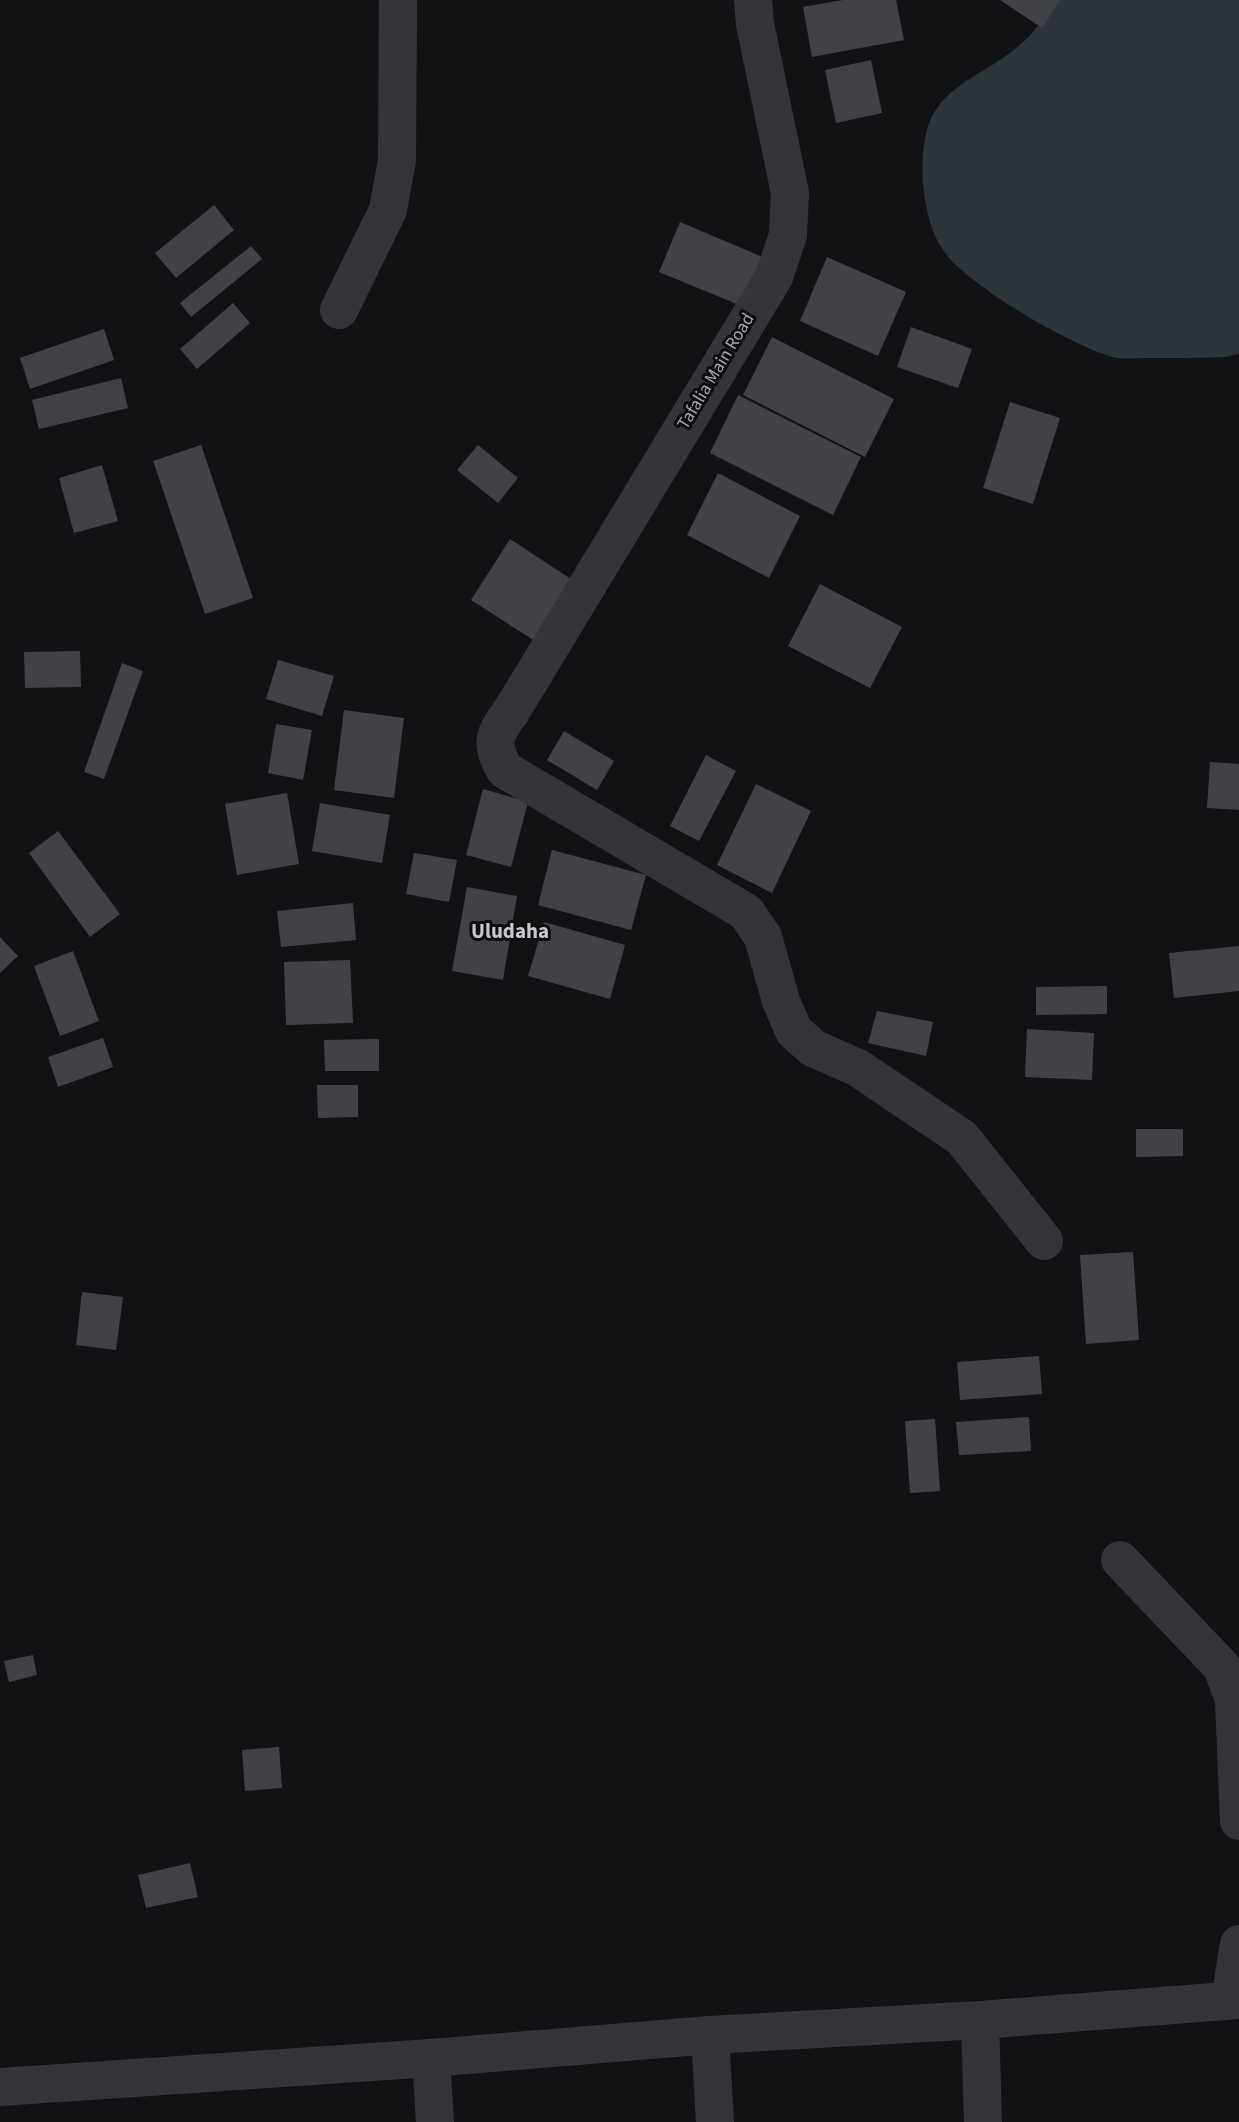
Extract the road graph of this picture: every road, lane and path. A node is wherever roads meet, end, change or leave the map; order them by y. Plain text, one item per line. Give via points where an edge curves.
1 (398, 0) edge
2 (753, 0) edge
3 (339, 310) dead end
4 (1044, 1241) dead end
5 (1119, 1560) dead end
6 (1239, 1821) edge
7 (1239, 1944) edge
8 (1235, 2000) edge
9 (980, 2020) junction
10 (710, 2035) junction
11 (431, 2058) junction
12 (0, 2087) edge
13 (435, 2122) edge
14 (715, 2122) edge
15 (983, 2122) edge

1 - 3 street via 397,160 388,210
2 - 4 street, Tafalia Main Road via 790,193 788,235 774,277 497,731 495,753 505,771 746,912 763,937 794,1031 813,1048 858,1068 962,1138
5 - 6 street via 1222,1667 1234,1700
7 - 8 street
8 - 9 street
9 - 10 street
9 - 15 street
10 - 11 street
10 - 14 street
11 - 12 street
11 - 13 street

